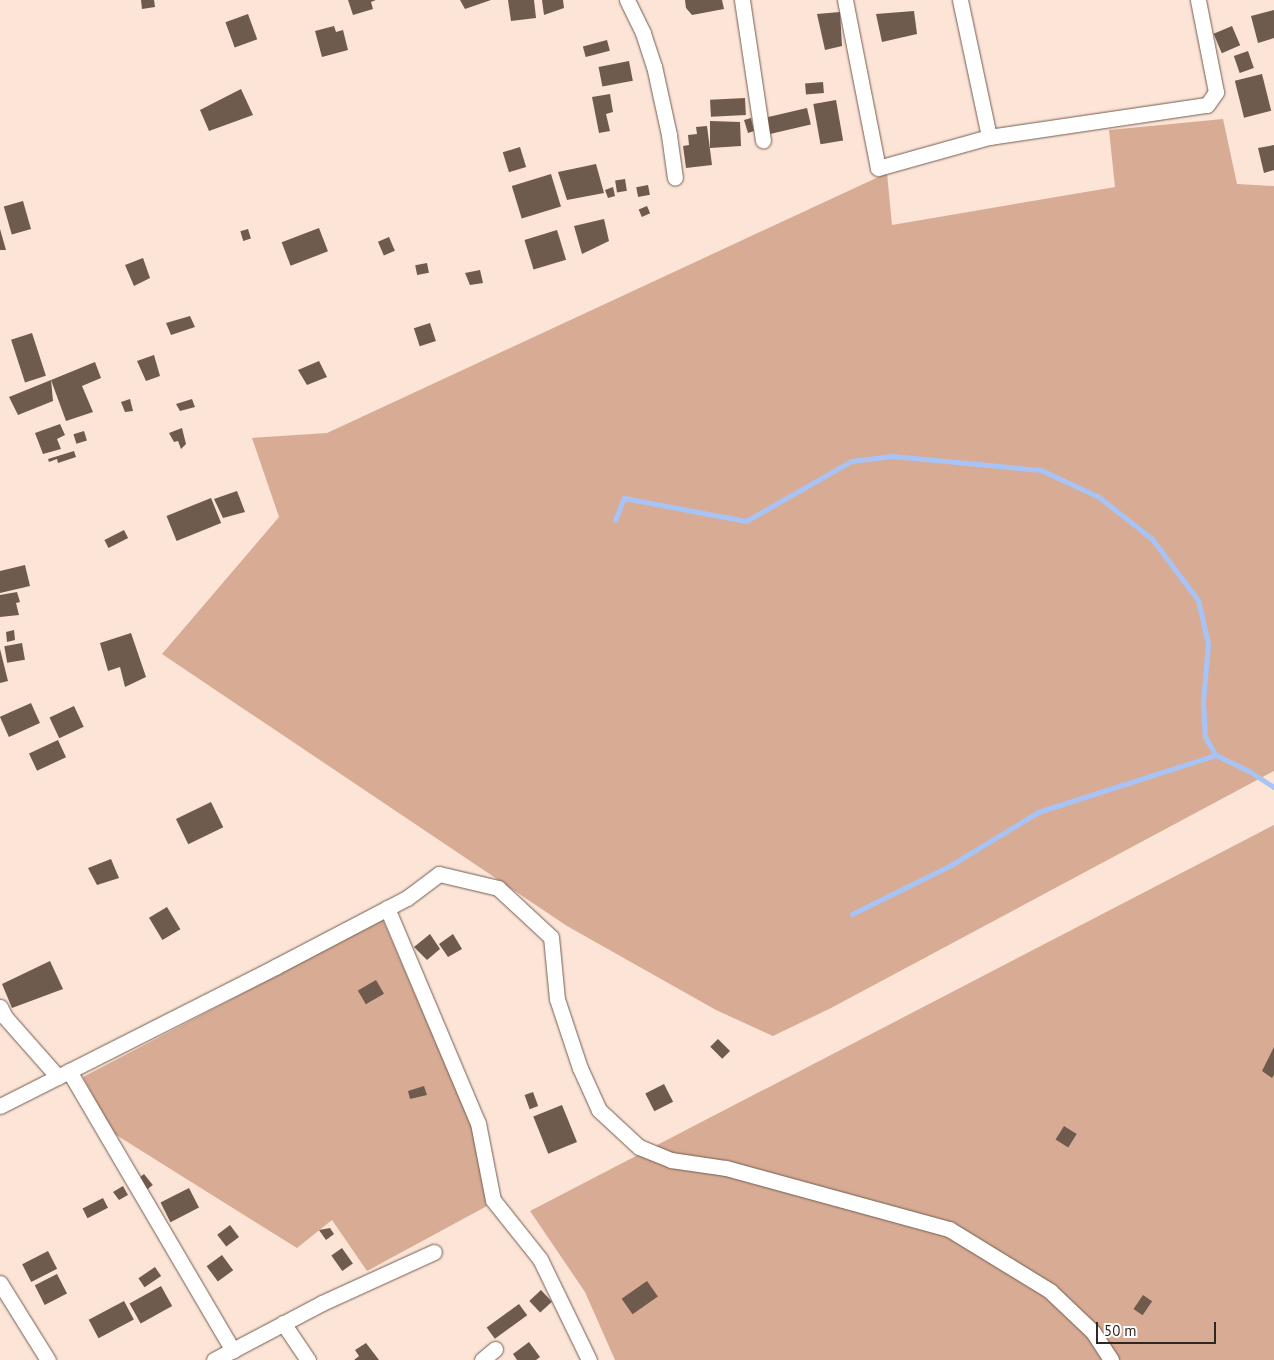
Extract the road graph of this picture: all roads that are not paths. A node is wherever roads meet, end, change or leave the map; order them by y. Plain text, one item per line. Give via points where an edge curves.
1 (627, 0) edge
2 (742, 0) edge
3 (844, 0) edge
4 (960, 0) edge
5 (1198, 0) edge
6 (989, 137) junction
7 (764, 140) dead end
8 (674, 178) dead end
9 (387, 908) junction
10 (0, 1007) edge
11 (64, 1074) junction
12 (0, 1106) edge
13 (434, 1252) dead end
14 (0, 1283) edge
15 (283, 1323) junction
16 (495, 1349) dead end
17 (233, 1350) junction
18 (48, 1360) edge
19 (214, 1360) edge
20 (308, 1360) edge
21 (482, 1360) edge
22 (590, 1360) edge
23 (1111, 1360) edge

1 - 8 street via 654,66 670,135
2 - 7 street
3 - 6 street via 878,168
4 - 6 street
5 - 6 street via 1216,92 1207,105
9 - 11 street
9 - 22 street via 478,1123 493,1200 540,1259
9 - 23 street via 407,898 439,874 498,888 551,937 558,999 580,1068 599,1110 639,1147 671,1160 726,1168 949,1229 1050,1291 1093,1332
10 - 11 street via 5,1017
11 - 12 street
11 - 17 street
13 - 15 street
14 - 18 street
15 - 17 street
15 - 20 street
16 - 21 street
17 - 19 street

